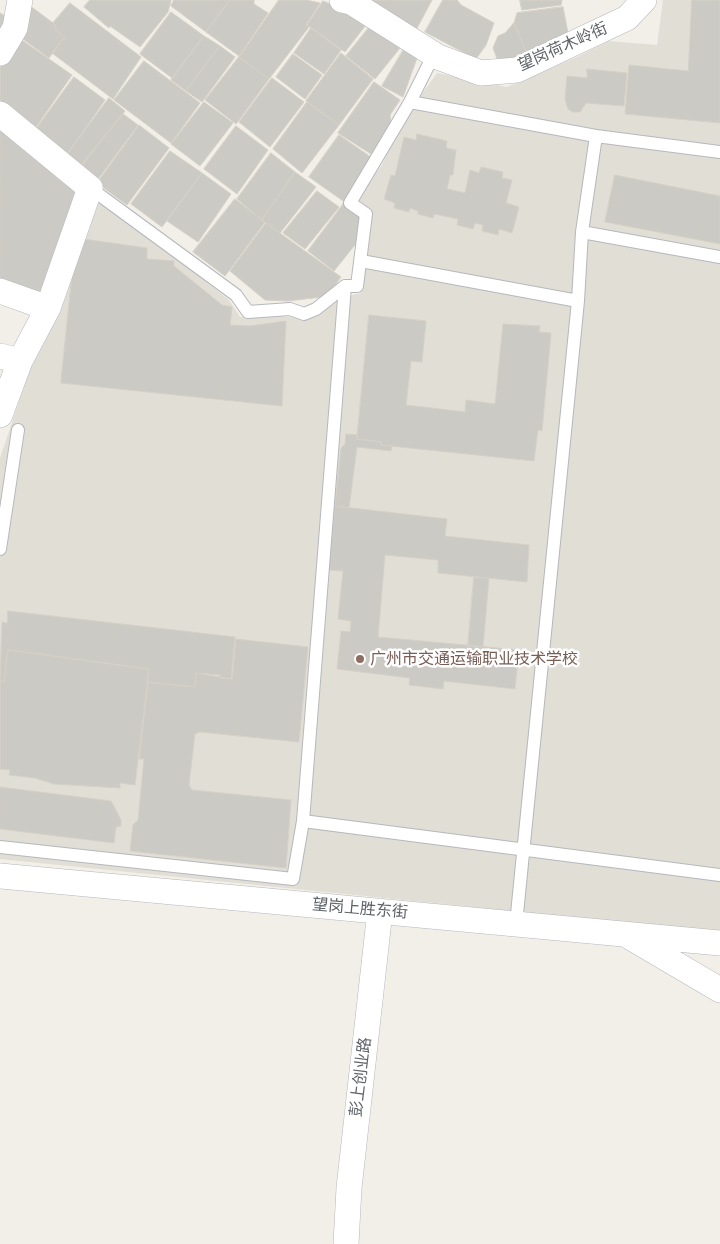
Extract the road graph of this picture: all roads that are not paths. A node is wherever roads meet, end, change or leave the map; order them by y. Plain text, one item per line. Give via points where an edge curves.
1 (20, 0) edge
2 (342, 0) edge
3 (644, 0) edge
4 (0, 53) edge
5 (434, 54) junction
6 (410, 102) junction
7 (0, 114) edge
8 (596, 136) junction
9 (720, 152) edge
10 (90, 188) junction
11 (582, 232) junction
12 (720, 257) edge
13 (361, 261) junction
14 (344, 286) junction
15 (0, 291) edge
16 (578, 301) junction
17 (48, 308) junction
18 (10, 359) edge
19 (9, 422) edge
20 (0, 549) edge
21 (303, 821) junction
22 (0, 847) edge
23 (522, 850) junction
24 (720, 875) edge
25 (0, 876) edge
26 (380, 911) junction
27 (516, 924) junction
28 (623, 934) junction
29 (720, 943) edge
30 (720, 990) edge
31 (346, 1244) edge

1 - 4 street via 15,28
2 - 5 street, 望岗荷木岭街 via 352,2
3 - 5 street, 望岗荷木岭街 via 627,18 517,70 481,73
5 - 6 lane
6 - 8 lane
6 - 13 lane via 350,203 366,214
7 - 10 street
8 - 9 lane
8 - 11 lane
10 - 14 lane via 236,295 248,312 290,309 304,314 316,309
10 - 17 street
11 - 12 lane
11 - 16 lane
13 - 14 lane via 357,286
13 - 16 lane
14 - 21 lane
15 - 17 street
16 - 23 lane
17 - 18 street
18 - 19 street
19 - 20 lane
21 - 22 lane via 293,879
21 - 23 lane
23 - 24 lane
23 - 27 lane
25 - 26 street, 望岗上胜东街
26 - 27 street, 望岗上胜东街
26 - 31 street, 彭上创业路 via 349,1188
27 - 28 street, 望岗上胜东街
28 - 29 street, 望岗上胜东街
28 - 30 street

